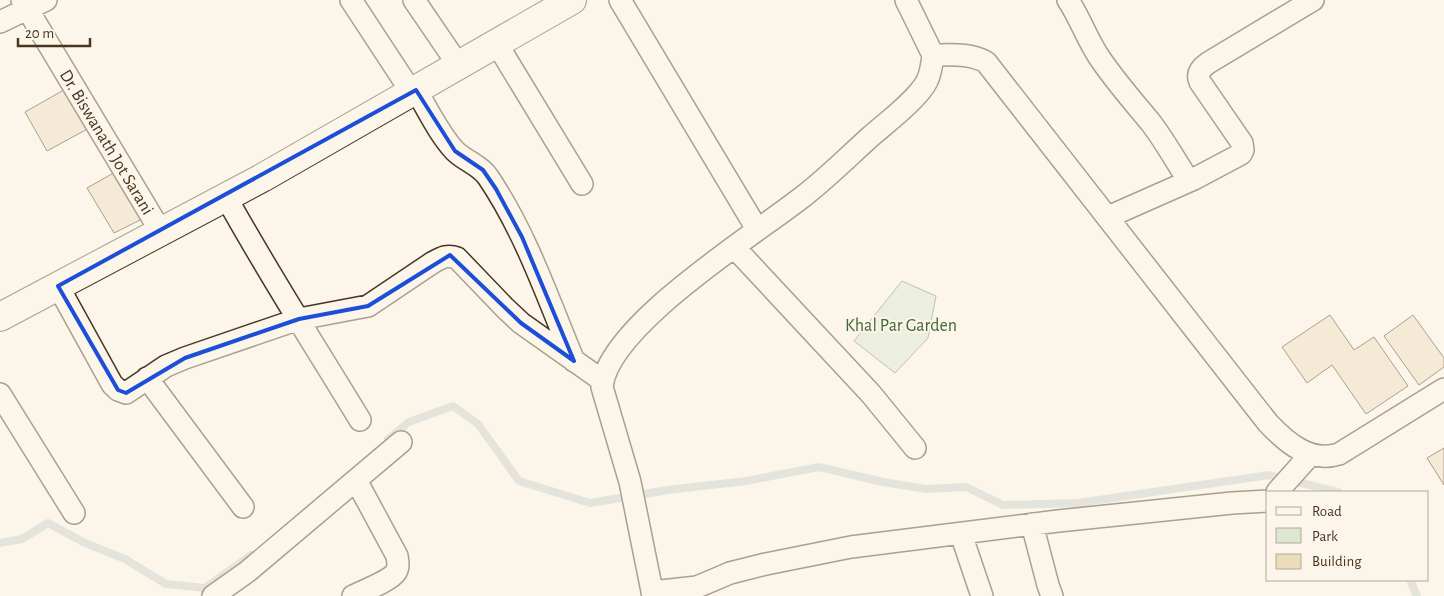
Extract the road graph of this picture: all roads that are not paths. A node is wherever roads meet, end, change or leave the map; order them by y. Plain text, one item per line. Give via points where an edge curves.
1 (351, 0) edge
2 (414, 0) edge
3 (572, 0) edge
4 (620, 0) edge
5 (906, 0) edge
6 (1068, 0) edge
7 (1313, 0) edge
8 (32, 3) edge
9 (0, 22) edge
10 (497, 44) junction
11 (933, 55) junction
12 (459, 66) junction
13 (414, 91) junction
14 (1189, 181) junction
15 (582, 184) dead end
16 (226, 197) junction
17 (1108, 217) junction
18 (757, 229) junction
19 (161, 232) junction
20 (734, 247) junction
21 (58, 286) junction
22 (0, 317) edge
23 (299, 319) junction
24 (574, 360) junction
25 (147, 378) junction
26 (603, 380) junction
27 (1444, 388) edge
28 (0, 394) edge
29 (360, 420) dead end
30 (401, 442) dead end
31 (915, 448) dead end
32 (1310, 454) junction
33 (356, 480) junction
34 (1279, 491) edge
35 (1266, 502) edge
36 (243, 507) dead end
37 (74, 513) dead end
38 (1032, 524) junction
39 (961, 534) junction
40 (220, 594) edge
41 (653, 594) edge
42 (353, 596) edge
43 (982, 596) edge
44 (1052, 596) edge

1 - 13 street
2 - 12 street
3 - 10 street
4 - 18 street
5 - 11 street
6 - 14 street via 1088,41 1159,134
7 - 14 street via 1208,62 1199,72 1200,82 1242,143 1243,150 1238,156
8 - 9 street
8 - 19 street, Dr. Biswanath Jot Sarani
10 - 12 street
10 - 15 street
11 - 17 street via 965,55 986,62
11 - 18 street via 927,82 916,95 806,194
12 - 13 street
13 - 16 street
13 - 24 street via 455,151 483,170 496,189 522,237
14 - 17 street
16 - 19 street
16 - 23 street
17 - 32 street via 1268,423 1288,443
18 - 20 street
19 - 21 street
20 - 26 street via 644,320 614,356
20 - 31 street via 871,394
21 - 22 street
21 - 25 street via 115,388 126,393
23 - 24 street via 368,306 437,260 450,255 457,258 521,323
23 - 25 street via 185,358
23 - 29 street
24 - 26 street
25 - 36 street
26 - 41 street via 602,388 630,482
27 - 32 street via 1339,454 1326,457
28 - 37 street
30 - 33 street
32 - 34 street
33 - 40 street
33 - 42 street via 397,556 398,564 390,578
35 - 38 street
38 - 39 street
38 - 44 street
39 - 41 street via 852,547 730,573 697,587
39 - 43 street

